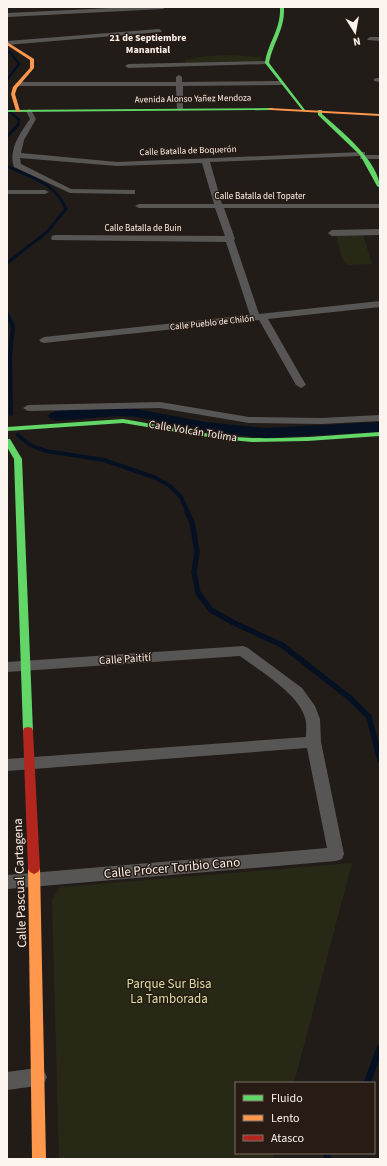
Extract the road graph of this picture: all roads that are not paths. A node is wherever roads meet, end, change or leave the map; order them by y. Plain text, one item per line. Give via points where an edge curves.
1 (163, 7) edge
2 (282, 7) edge
3 (7, 15) edge
4 (159, 31) dead end
5 (370, 39) dead end
6 (380, 39) edge
7 (7, 43) edge
8 (267, 63) junction
9 (178, 65) junction
10 (128, 66) dead end
11 (281, 83) junction
12 (18, 84) junction
13 (180, 84) junction
14 (180, 110) junction
15 (303, 110) junction
16 (13, 111) edge
17 (29, 111) junction
18 (320, 111) junction
19 (380, 115) edge
20 (16, 155) junction
21 (363, 155) junction
22 (380, 157) edge
23 (205, 160) junction
24 (380, 186) edge
25 (7, 192) edge
26 (45, 192) dead end
27 (132, 192) dead end
28 (139, 206) dead end
29 (219, 206) junction
30 (380, 206) edge
31 (380, 232) edge
32 (332, 233) dead end
33 (55, 238) dead end
34 (230, 239) junction
35 (380, 304) edge
36 (259, 318) junction
37 (44, 340) dead end
38 (301, 385) dead end
39 (28, 408) dead end
40 (380, 418) edge
41 (7, 429) edge
42 (380, 434) edge
43 (7, 441) edge
44 (26, 666) junction
45 (7, 667) edge
46 (313, 742) junction
47 (29, 764) junction
48 (7, 765) edge
49 (34, 880) junction
50 (7, 882) edge
51 (37, 1077) junction
52 (7, 1081) edge
53 (39, 1159) edge

1 - 3 street
2 - 8 street via 283,27 267,55
4 - 7 street
5 - 6 street
7 - 12 street via 32,59 34,64
8 - 9 street
8 - 11 street
9 - 10 street
9 - 13 street
11 - 13 street
11 - 15 street
12 - 13 street
12 - 16 street via 15,88
13 - 14 street
14 - 15 street, Avenida Alonso Yañez Mendoza
14 - 17 street, Avenida Alonso Yañez Mendoza
15 - 18 street, Avenida Alonso Yañez Mendoza
16 - 17 street, Avenida Alonso Yañez Mendoza
17 - 20 street via 33,119 18,140
18 - 19 street, Avenida Alonso Yañez Mendoza
18 - 21 street via 320,114
20 - 23 street, Calle Batalla de Boquerón via 117,164
20 - 27 street via 17,165 70,191
21 - 22 street, Calle Batalla de Boquerón
21 - 23 street, Calle Batalla de Boquerón
21 - 24 street
23 - 29 street
25 - 26 street
28 - 29 street, Calle Batalla del Topater
29 - 30 street, Calle Batalla del Topater
29 - 34 street
31 - 32 street
33 - 34 street, Calle Batalla de Buin
34 - 36 street
35 - 36 street, Calle Pueblo de Chilón
36 - 37 street, Calle Pueblo de Chilón
36 - 38 street
39 - 40 street, Calle Volcán Tolima via 160,405 250,420 321,421
41 - 42 street, Calle Volcán Tolima via 123,421 236,439 286,440
43 - 44 street, Calle Pascual Cartagena via 18,459
44 - 45 street, Calle Paitití
44 - 46 street, Calle Paitití via 243,651 297,692 304,701 313,719
44 - 47 street, Calle Pascual Cartagena
46 - 47 street
46 - 49 street, Calle Prócer Toribio Cano via 336,854
47 - 48 street
47 - 49 street, Calle Pascual Cartagena
49 - 50 street, Calle Prócer Toribio Cano
49 - 51 street, Calle Pascual Cartagena
51 - 52 street
51 - 53 street, Calle Pascual Cartagena

